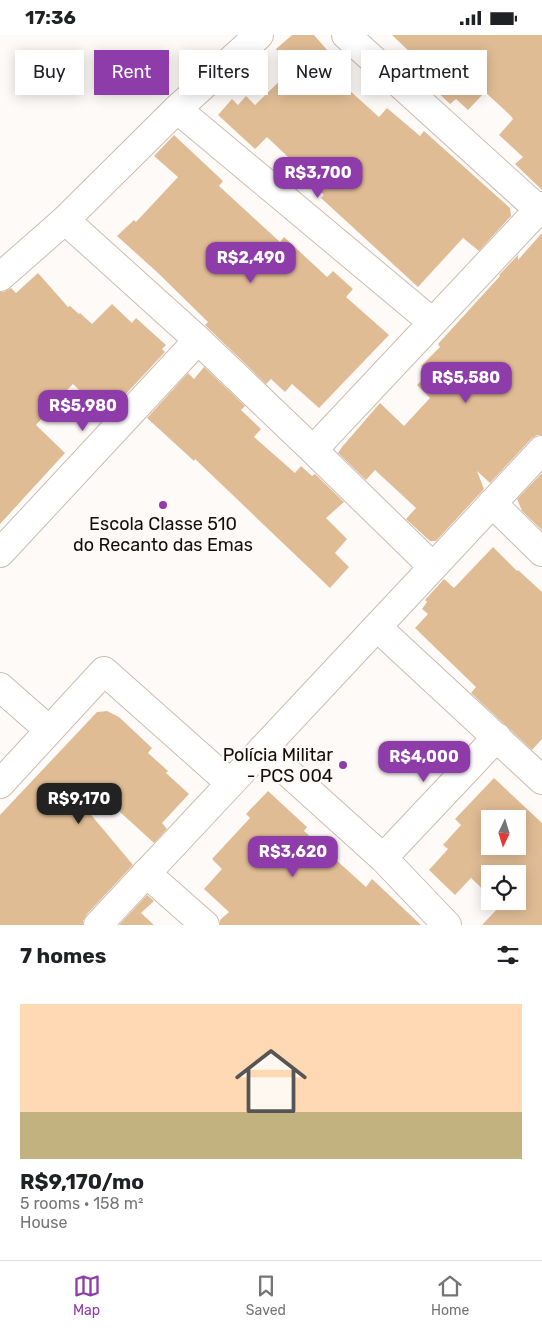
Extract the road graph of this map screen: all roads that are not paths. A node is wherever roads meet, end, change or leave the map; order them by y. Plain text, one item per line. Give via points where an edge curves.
1 (259, 35) edge
2 (346, 35) edge
3 (177, 109) junction
4 (540, 208) edge
5 (65, 221) junction
6 (0, 277) edge
7 (432, 322) junction
8 (198, 340) junction
9 (313, 450) junction
10 (542, 450) edge
11 (492, 503) junction
12 (542, 552) edge
13 (0, 553) edge
14 (433, 567) junction
15 (377, 627) junction
16 (0, 687) edge
17 (49, 730) junction
18 (496, 737) junction
19 (262, 749) junction
20 (542, 780) edge
21 (230, 783) junction
22 (0, 784) edge
23 (383, 858) junction
24 (146, 873) junction
25 (98, 925) edge
26 (205, 925) edge
27 (447, 925) edge

1 - 3 street
2 - 4 street
3 - 5 street
3 - 7 street
4 - 7 street
5 - 6 street
5 - 8 street
7 - 9 street
8 - 9 street
8 - 13 street
9 - 14 street
10 - 11 street
11 - 12 street
11 - 14 street
14 - 15 street
15 - 18 street
15 - 19 street
16 - 17 street
17 - 21 street via 104,671
17 - 22 street
18 - 20 street
18 - 23 street
19 - 21 street
19 - 23 street
21 - 24 street
23 - 27 street
24 - 25 street
24 - 26 street

